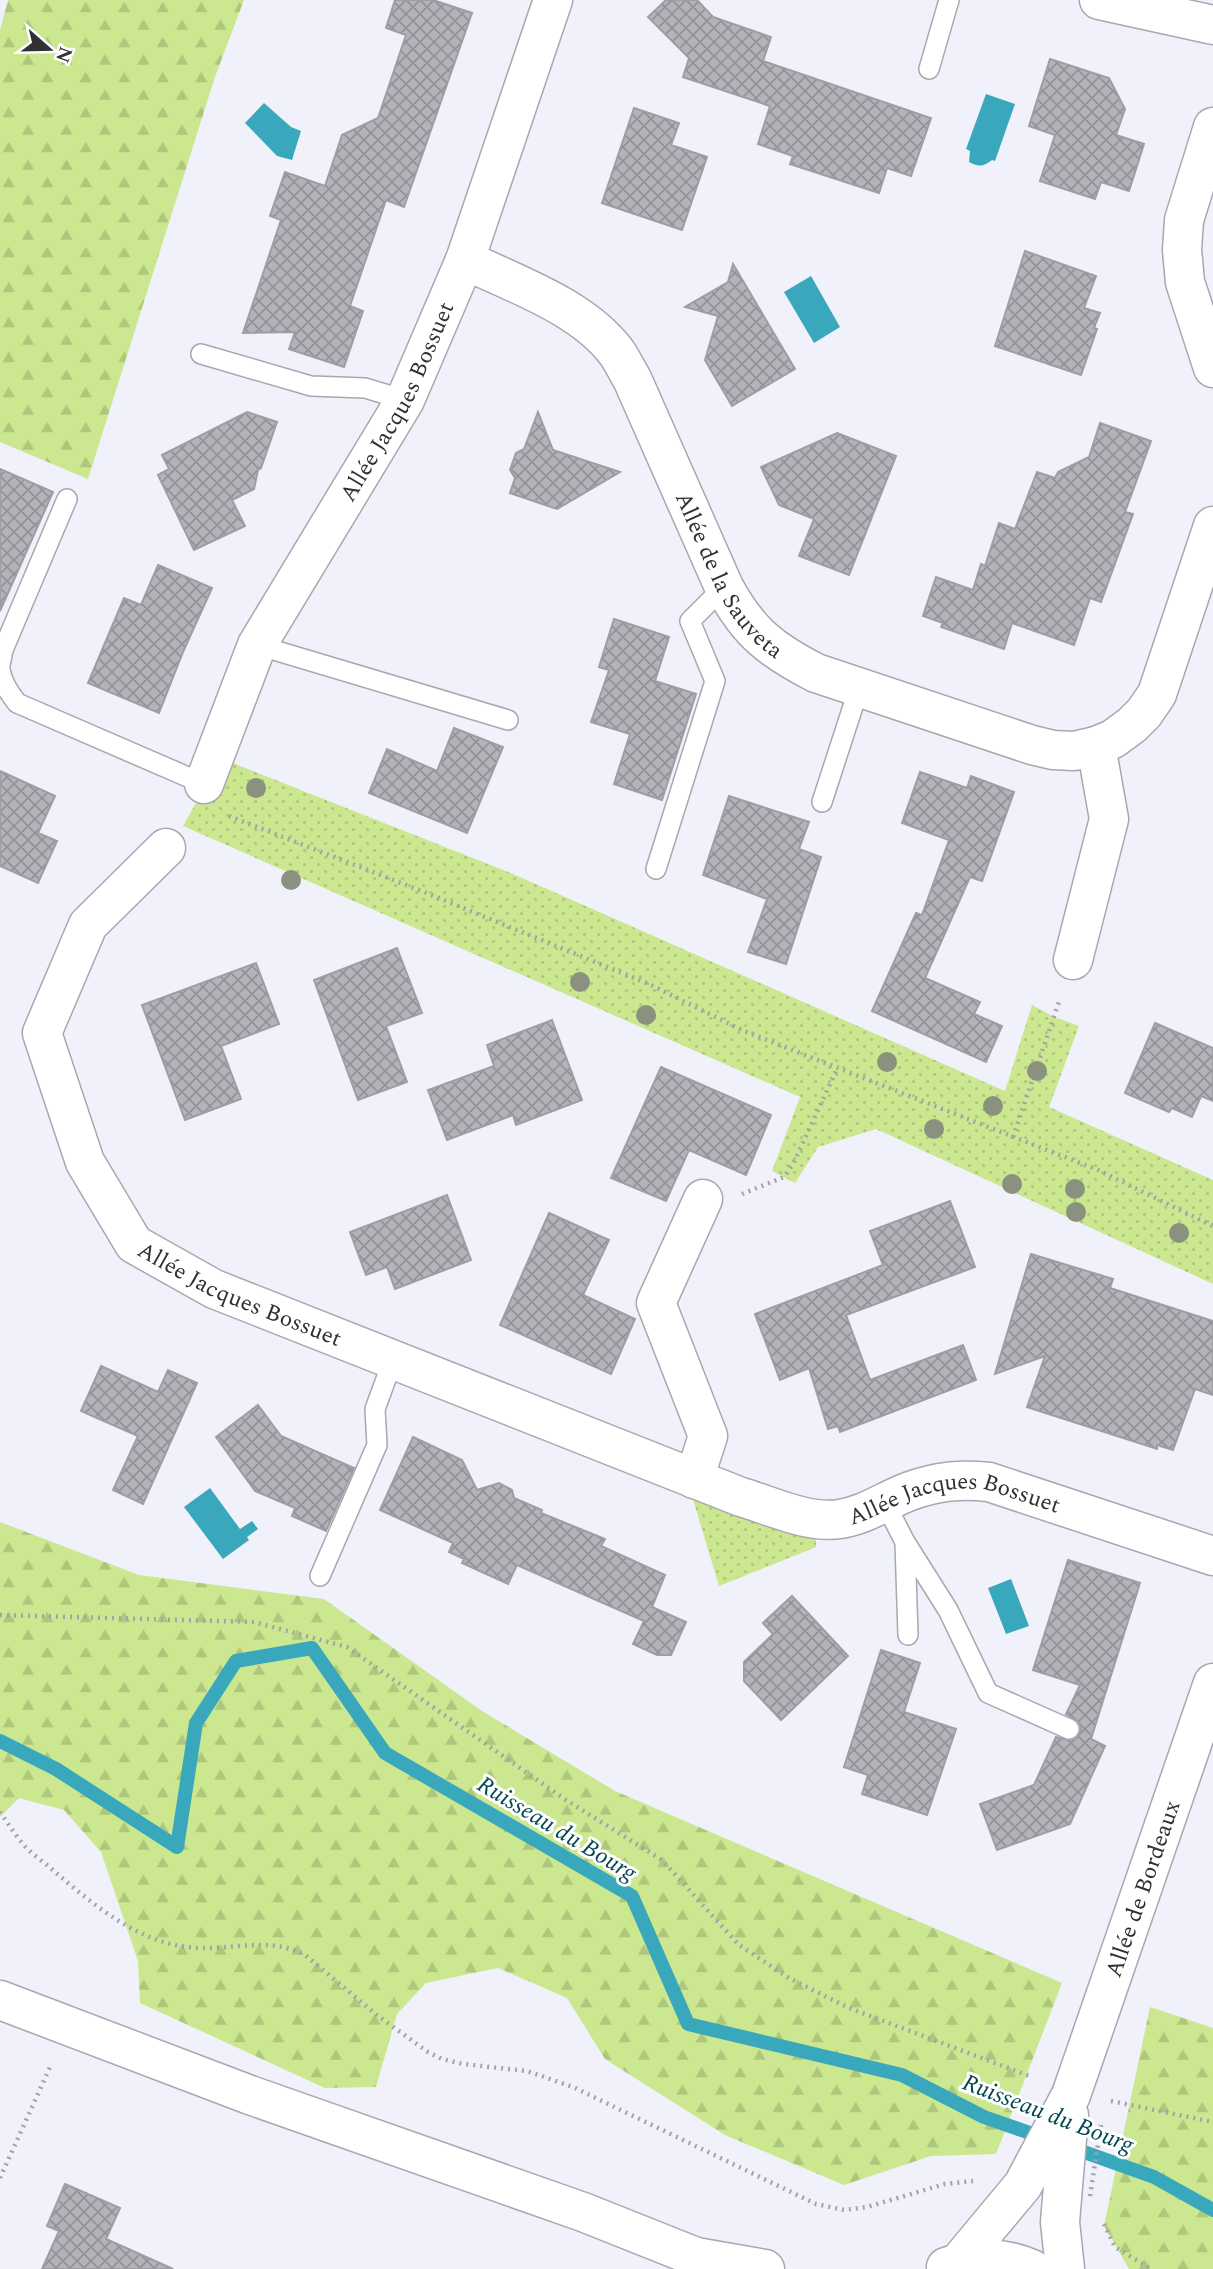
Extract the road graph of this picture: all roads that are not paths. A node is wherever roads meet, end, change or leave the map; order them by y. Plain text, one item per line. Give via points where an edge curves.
1 (553, 0) edge
2 (949, 0) edge
3 (1099, 0) edge
4 (1213, 25) edge
5 (929, 69) dead end
6 (1213, 127) edge
7 (465, 260) junction
8 (201, 354) dead end
9 (1213, 368) edge
10 (405, 400) junction
11 (68, 499) dead end
12 (1213, 526) edge
13 (724, 587) junction
14 (257, 645) junction
15 (0, 667) edge
16 (859, 688) junction
17 (508, 720) dead end
18 (1096, 746) junction
19 (213, 799) joint
20 (822, 802) dead end
21 (166, 848) dead end
22 (656, 869) dead end
23 (1073, 960) road end
24 (703, 1199) road end
25 (393, 1360) junction
26 (694, 1479) junction
27 (885, 1503) junction
28 (905, 1542) junction
29 (1213, 1556) edge
30 (320, 1576) dead end
31 (908, 1635) dead end
32 (1213, 1683) edge
33 (1069, 1729) dead end
34 (0, 2000) edge
35 (1090, 2092) junction
36 (706, 2263) edge
37 (950, 2266) edge
38 (765, 2269) edge
39 (1032, 2269) edge
40 (1065, 2269) edge

1 - 7 street, Allée Jacques Bossuet
2 - 5 lane
3 - 4 street
6 - 9 street via 1184,220 1182,250 1185,282
7 - 10 street, Allée Jacques Bossuet
7 - 13 street, Allée de la Sauveta via 557,304 583,320 617,352
8 - 10 lane via 310,386 365,388
10 - 14 street, Allée Jacques Bossuet
11 - 15 lane via 3,650
12 - 18 street, Allée de la Sauveta via 1157,694 1132,725
13 - 16 street, Allée de la Sauveta via 738,614 785,657
13 - 22 lane via 690,621 715,681
14 - 17 lane
14 - 19 street, Allée Jacques Bossuet
15 - 19 lane via 17,703
16 - 18 street, Allée de la Sauveta via 1032,745 1074,751
16 - 20 lane
18 - 23 street via 1109,819
21 - 25 street, Allée Jacques Bossuet via 88,925 42,1033 85,1162 134,1244 214,1289
24 - 26 street via 656,1303 708,1436
25 - 26 street, Allée Jacques Bossuet
25 - 30 lane via 375,1409 377,1445
26 - 27 street, Allée Jacques Bossuet via 816,1520 839,1519
27 - 28 lane
27 - 29 street, Allée Jacques Bossuet via 946,1481 989,1482
28 - 31 lane
28 - 33 lane via 948,1610 988,1693
32 - 35 street, Allée de Bordeaux
34 - 36 street via 250,2095 583,2212
35 - 37 street, Allée de Bordeaux via 1028,2176
35 - 40 street, Allée de Bordeaux via 1075,2197 1060,2222
36 - 38 street
37 - 39 street via 988,2259

